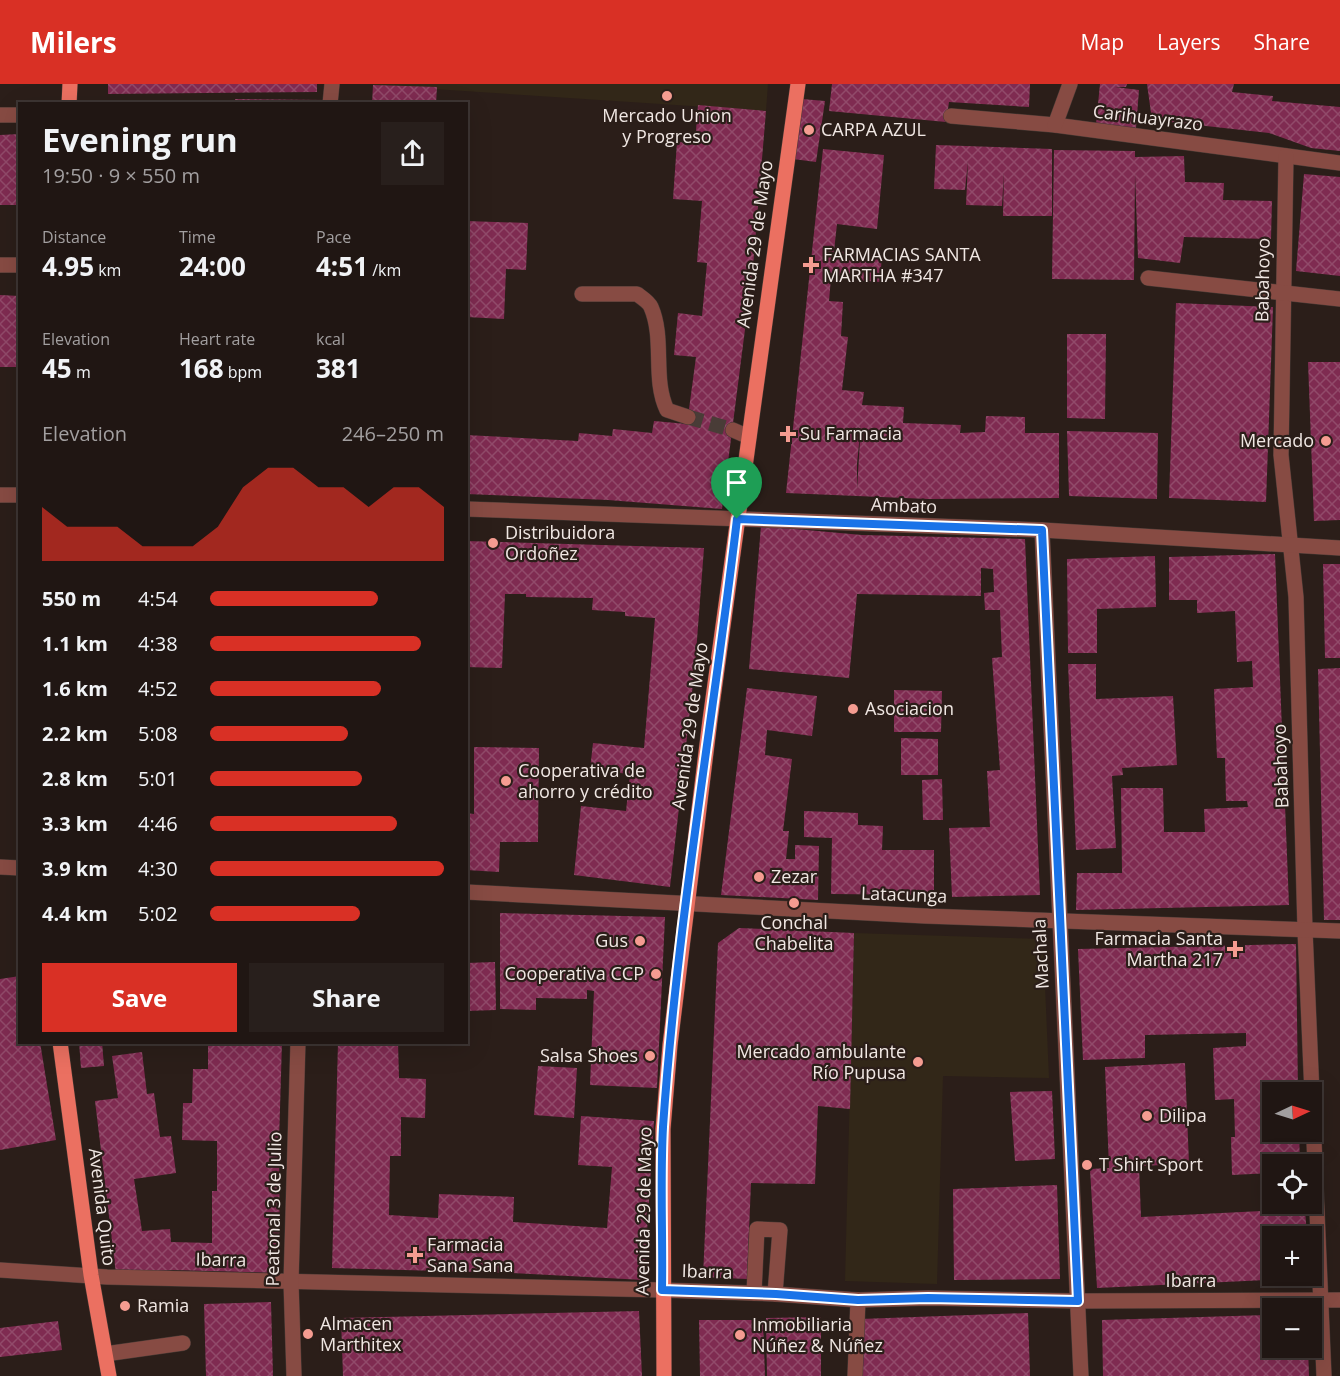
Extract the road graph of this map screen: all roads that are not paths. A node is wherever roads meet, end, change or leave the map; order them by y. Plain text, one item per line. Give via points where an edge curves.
1 (70, 84) edge
2 (332, 84) edge
3 (798, 84) edge
4 (1070, 84) edge
5 (69, 102) edge
6 (330, 102) edge
7 (0, 115) edge
8 (18, 115) edge
9 (951, 117) dead end
10 (1055, 125) junction
11 (1286, 156) junction
12 (1340, 163) edge
13 (0, 265) edge
14 (18, 266) edge
15 (1148, 278) dead end
16 (1282, 292) junction
17 (582, 294) dead end
18 (1340, 299) edge
19 (688, 417) tunnel mouth
20 (733, 430) tunnel mouth
21 (749, 437) junction
22 (0, 495) edge
23 (18, 495) edge
24 (468, 509) edge
25 (737, 519) junction
26 (1042, 530) junction
27 (1292, 547) junction
28 (1340, 548) edge
29 (0, 867) edge
30 (18, 868) edge
31 (468, 892) edge
32 (687, 904) junction
33 (1059, 919) junction
34 (1305, 930) junction
35 (1340, 931) edge
36 (60, 1044) edge
37 (298, 1044) edge
38 (0, 1270) edge
39 (91, 1275) junction
40 (291, 1282) junction
41 (662, 1290) junction
42 (754, 1293) junction
43 (776, 1294) junction
44 (1320, 1298) edge
45 (1262, 1299) edge
46 (1322, 1299) edge
47 (858, 1300) junction
48 (1340, 1300) edge
49 (1078, 1301) junction
50 (1322, 1338) edge
51 (183, 1343) dead end
52 (105, 1354) junction
53 (109, 1376) edge
54 (294, 1376) edge
55 (664, 1376) edge
56 (855, 1376) edge
57 (1081, 1376) edge
58 (1324, 1376) edge

1 - 5 main road
2 - 6 street
3 - 21 main road, Avenida 29 de Mayo
4 - 10 street
7 - 8 street
9 - 10 street, Carihuayrazo
10 - 11 street, Carihuayrazo
11 - 12 street, Carihuayrazo
11 - 16 street, Babahoyo
13 - 14 street
15 - 16 street
16 - 18 street
16 - 27 street, Babahoyo via 1281,455
17 - 19 street via 637,294 651,305 662,401 667,410
20 - 21 street
21 - 25 main road, Avenida 29 de Mayo
22 - 23 street
24 - 25 street, Ambato
25 - 26 street, Ambato
25 - 32 main road, Avenida 29 de Mayo
26 - 27 street, Ambato
26 - 33 street, Machala
27 - 28 street, Ambato
27 - 34 street, Babahoyo
29 - 30 street
31 - 32 street, Latacunga
32 - 33 street, Latacunga
32 - 41 main road, Avenida 29 de Mayo via 663,1129
33 - 34 street, Latacunga
33 - 49 street, Machala
34 - 35 street, Latacunga
34 - 44 street, Babahoyo
36 - 39 main road, Avenida Quito
37 - 40 street, Peatonal 3 de Julio
38 - 39 street, Ibarra
39 - 40 street, Ibarra
39 - 52 main road, Avenida Quito
40 - 41 street, Ibarra
40 - 54 street, Peatonal 3 de Julio
41 - 42 street, Ibarra
41 - 55 main road, Avenida 29 de Mayo
42 - 43 street, Ibarra
42 - 43 street via 757,1229 780,1230
43 - 47 street, Ibarra
45 - 49 street, Ibarra
46 - 48 street, Ibarra
47 - 49 street, Ibarra
47 - 56 street
49 - 57 street, Machala
50 - 58 street, Babahoyo
51 - 52 street
52 - 53 main road, Avenida Quito

